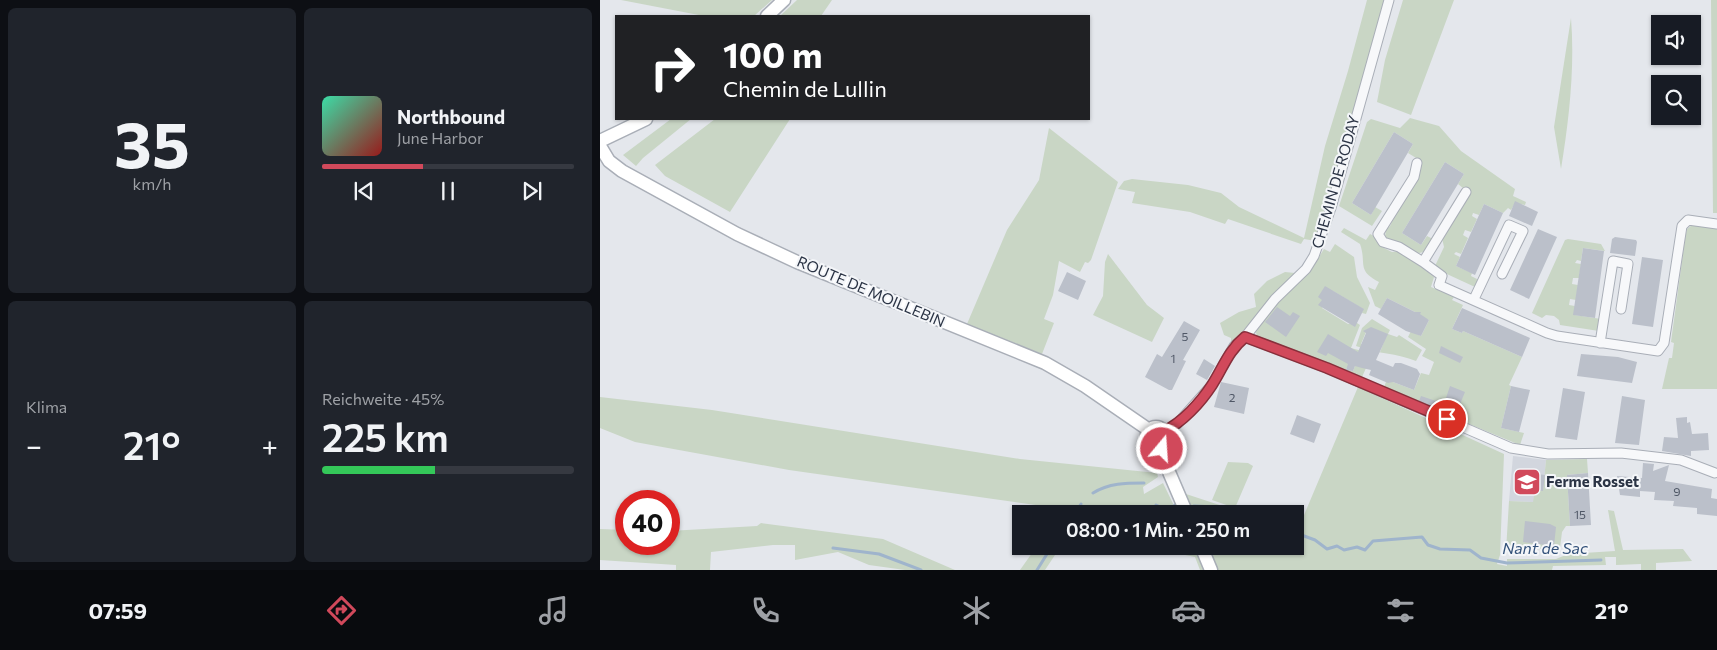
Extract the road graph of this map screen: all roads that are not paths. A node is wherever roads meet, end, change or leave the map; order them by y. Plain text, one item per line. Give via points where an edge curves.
1 (784, 0) edge
2 (1389, 0) edge
3 (769, 15) edge
4 (644, 120) edge
5 (600, 141) edge
6 (600, 146) edge
7 (1417, 163) dead end
8 (1466, 192) dead end
9 (1717, 224) edge
10 (1423, 262) junction
11 (1502, 274) dead end
12 (1474, 299) junction
13 (1621, 309) dead end
14 (1245, 337) junction
15 (1600, 343) junction
16 (1162, 437) junction
17 (1716, 474) edge
18 (1183, 505) edge
19 (1205, 555) edge
20 (1211, 570) edge

1 - 3 street
2 - 14 street, CHEMIN DE RODAY via 1321,242 1306,269 1275,299
4 - 5 street
6 - 16 street, ROUTE DE MOILLEBIN via 608,161 622,171 737,234 1045,364 1079,382 1150,430 1157,427
7 - 10 street via 1414,177 1378,234 1384,242
8 - 10 street
9 - 15 street via 1688,220 1682,226 1662,348 1658,351
10 - 12 street via 1442,276 1439,285
11 - 12 street via 1522,231 1509,225
12 - 15 street via 1547,333
13 - 15 street via 1628,264 1613,261
14 - 16 street, CHEMIN DE RODAY via 1228,355 1211,386
14 - 17 street via 1327,368 1511,448 1548,454 1621,452 1681,460
16 - 18 street via 1169,472
19 - 20 street

